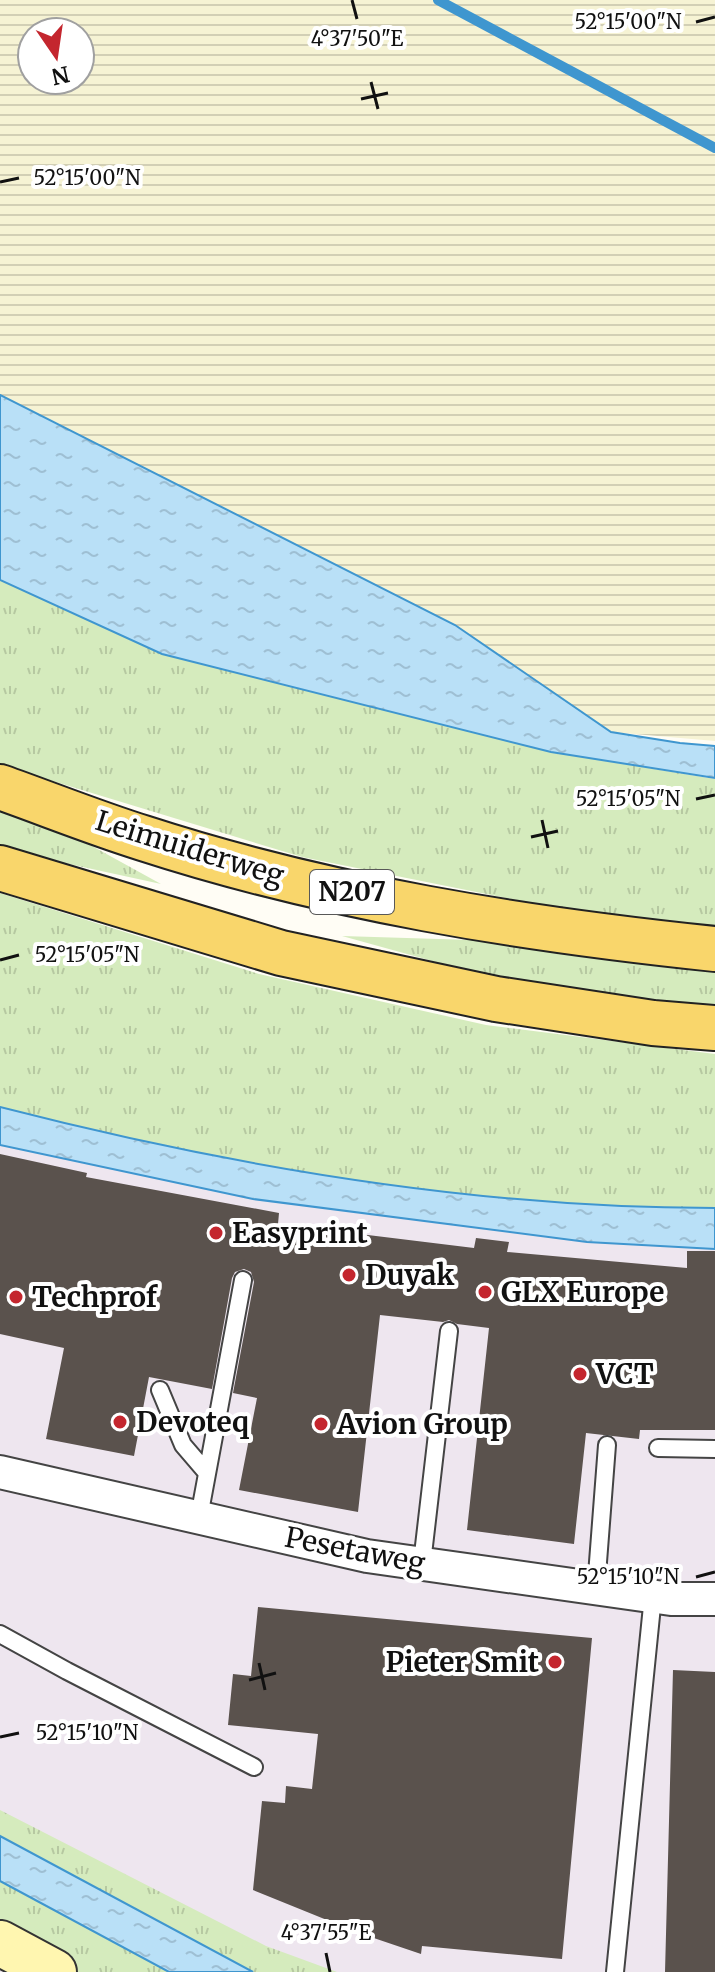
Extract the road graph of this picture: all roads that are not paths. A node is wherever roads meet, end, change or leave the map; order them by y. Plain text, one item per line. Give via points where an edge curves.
1 (0, 787) edge
2 (0, 868) edge
3 (715, 949) edge
4 (715, 1028) edge
5 (243, 1280) dead end
6 (449, 1331) dead end
7 (160, 1390) dead end
8 (607, 1445) dead end
9 (658, 1448) dead end
10 (715, 1449) edge
11 (0, 1472) edge
12 (207, 1473) junction
13 (199, 1517) junction
14 (422, 1563) junction
15 (596, 1588) junction
16 (653, 1596) junction
17 (715, 1599) edge
18 (0, 1634) edge
19 (254, 1767) dead end
20 (0, 1943) edge
21 (54, 1972) edge
22 (615, 1972) edge

1 - 3 main road, Leimuiderweg / N207 via 144,839 313,884 446,913
2 - 4 main road via 281,953 496,999
5 - 12 lane
6 - 14 lane
7 - 12 lane via 183,1445
8 - 15 lane
9 - 10 lane
11 - 13 street, Pesetaweg
12 - 13 lane
13 - 14 street, Pesetaweg via 367,1556
14 - 15 street, Pesetaweg
15 - 16 street, Pesetaweg
16 - 17 street, Pesetaweg
16 - 22 lane
18 - 19 lane
20 - 21 main road

